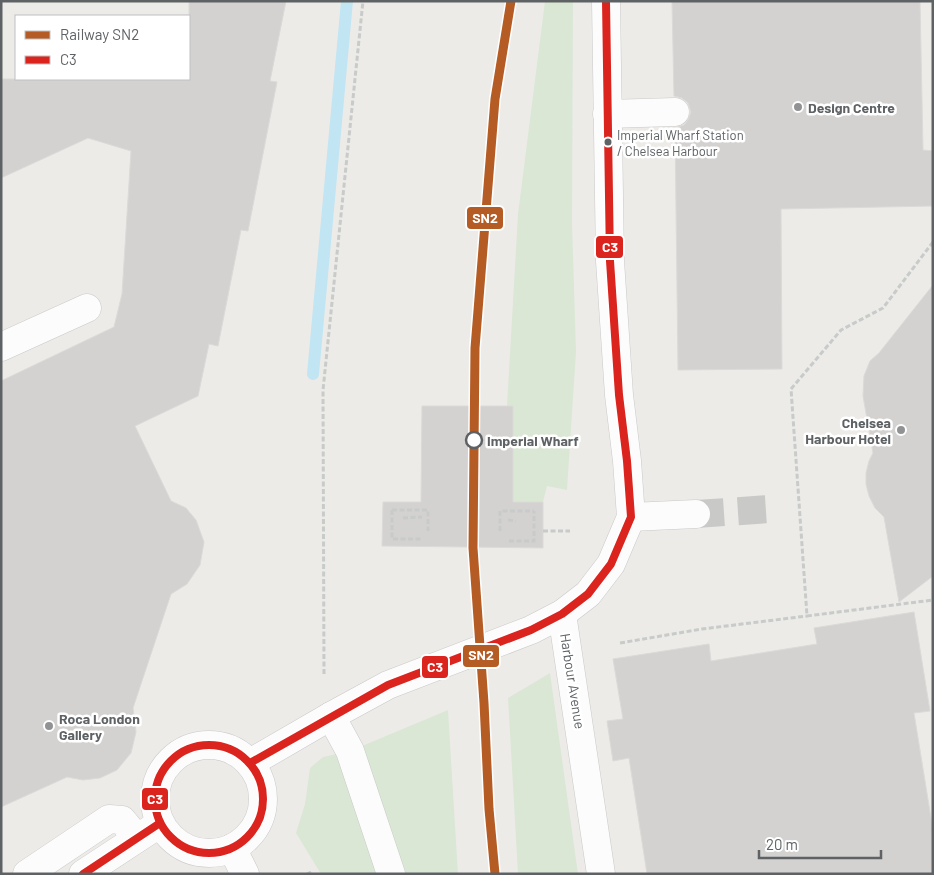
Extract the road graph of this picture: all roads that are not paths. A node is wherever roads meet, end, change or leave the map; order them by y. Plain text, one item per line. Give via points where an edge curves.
1 (606, 1) edge
2 (675, 112) dead end
3 (607, 114) junction
4 (87, 308) dead end
5 (1, 348) edge
6 (696, 514) tunnel mouth
7 (630, 517) junction
8 (562, 614) junction
9 (330, 716) junction
10 (250, 763) junction
11 (160, 823) junction
12 (137, 838) junction
13 (232, 848) junction
14 (27, 874) edge
15 (83, 874) edge
16 (245, 874) edge
17 (391, 874) edge
18 (601, 874) edge

1 - 3 street, Harbour Avenue
2 - 3 street
3 - 7 street, Harbour Avenue via 610,261
4 - 5 street
6 - 7 street
7 - 8 street, Harbour Avenue via 611,564 588,594
8 - 9 street via 530,630 388,686
8 - 18 street, Harbour Avenue
9 - 10 street
9 - 17 street via 350,751
10 - 11 street via 220,745 203,744 186,749 161,772 155,789 155,807
10 - 13 street via 259,777 262,810 246,839
11 - 12 street
11 - 13 street via 183,847 216,853
12 - 14 street via 122,820 109,819
12 - 15 street
13 - 16 street

